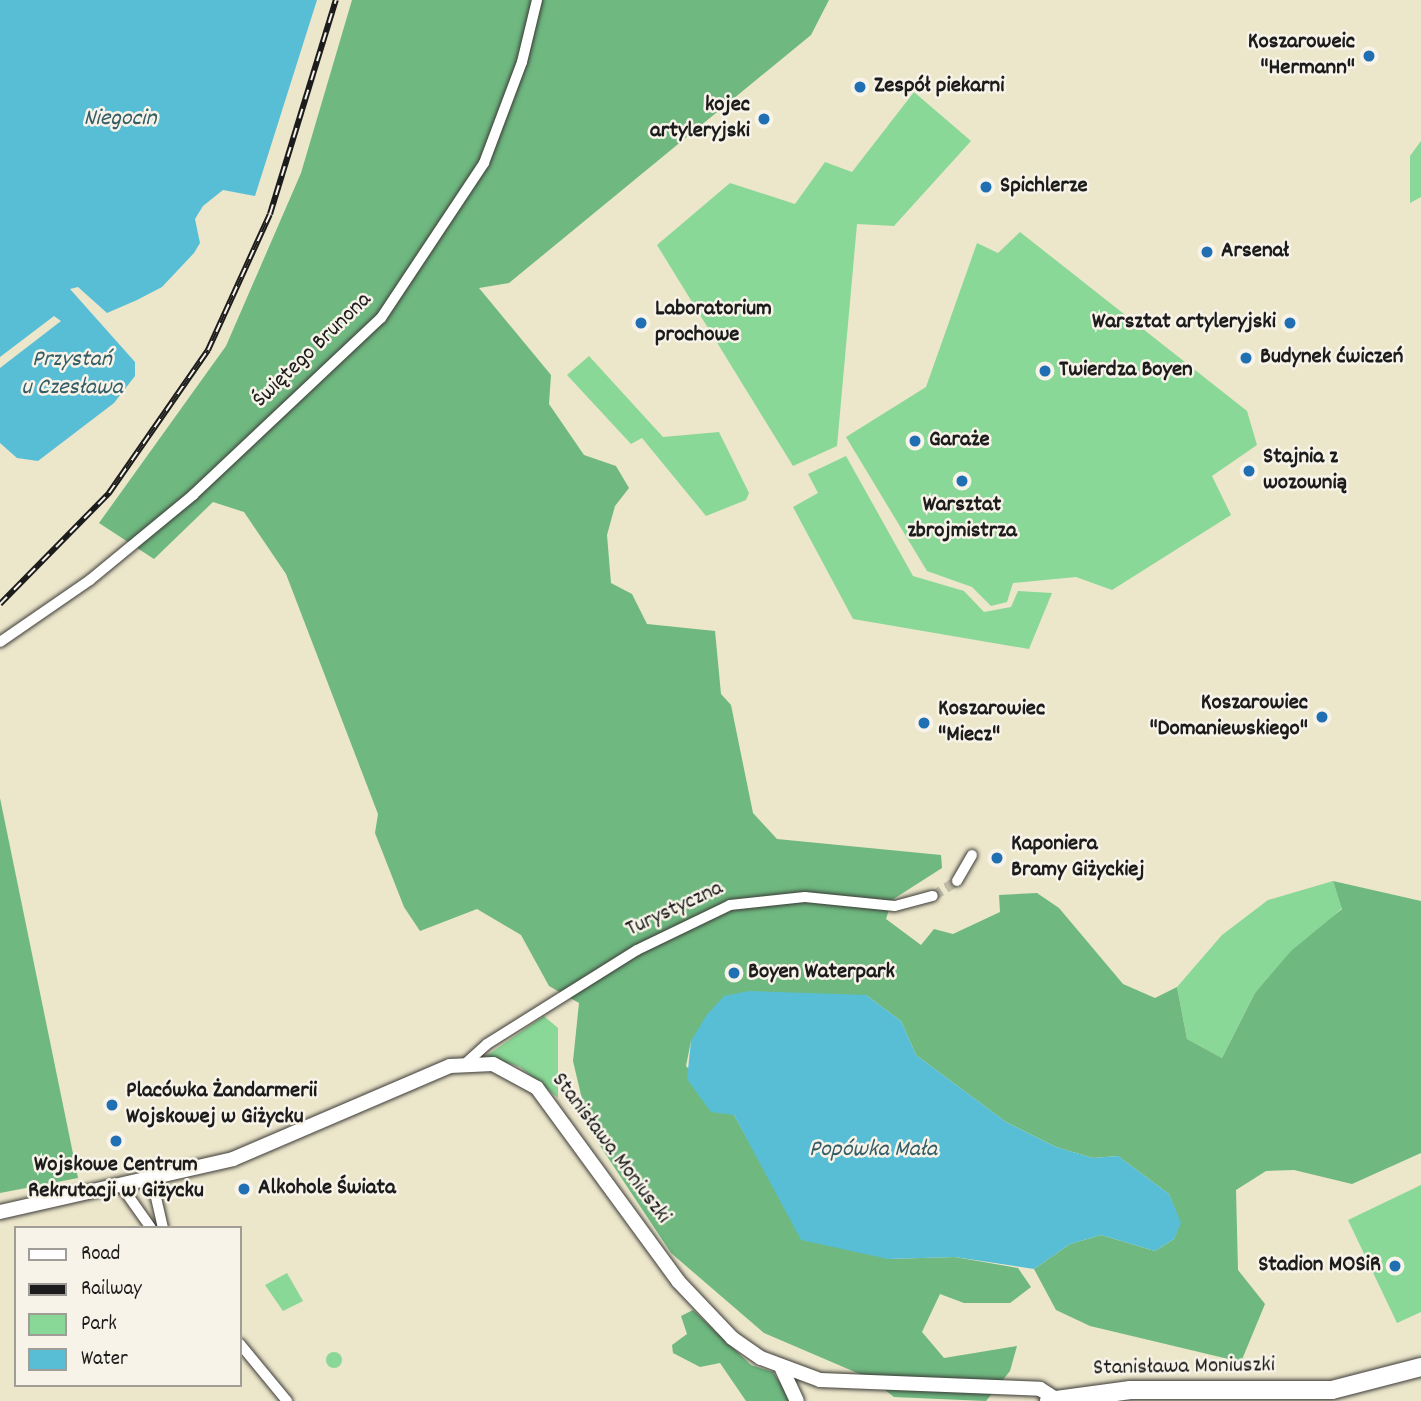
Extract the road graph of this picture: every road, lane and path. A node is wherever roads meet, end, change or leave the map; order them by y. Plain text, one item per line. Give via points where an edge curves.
1 (537, 0) edge
2 (0, 642) edge
3 (972, 855) dead end
4 (957, 881) tunnel mouth
5 (933, 896) tunnel mouth
6 (466, 1063) junction
7 (152, 1180) junction
8 (122, 1186) junction
9 (0, 1212) edge
10 (150, 1226) edge
11 (163, 1226) edge
12 (242, 1346) edge
13 (1421, 1367) edge
14 (782, 1369) junction
15 (1052, 1400) edge
16 (287, 1401) edge
17 (797, 1401) edge

1 - 2 street, Świętego Brunona via 503,121 484,163 381,318 193,495 90,580
3 - 4 street
5 - 6 street, Turystyczna via 895,906 794,897 730,905 637,950 487,1044
6 - 7 street via 260,1150
6 - 14 street, Stanisława Moniuszki via 506,1068 537,1088 685,1289 732,1338
7 - 8 street
7 - 11 street
8 - 9 street
8 - 10 street
12 - 16 street
13 - 15 main road, Stanisława Moniuszki via 1332,1390 1161,1389
14 - 15 street, Stanisława Moniuszki via 847,1383 1040,1389
14 - 17 street

